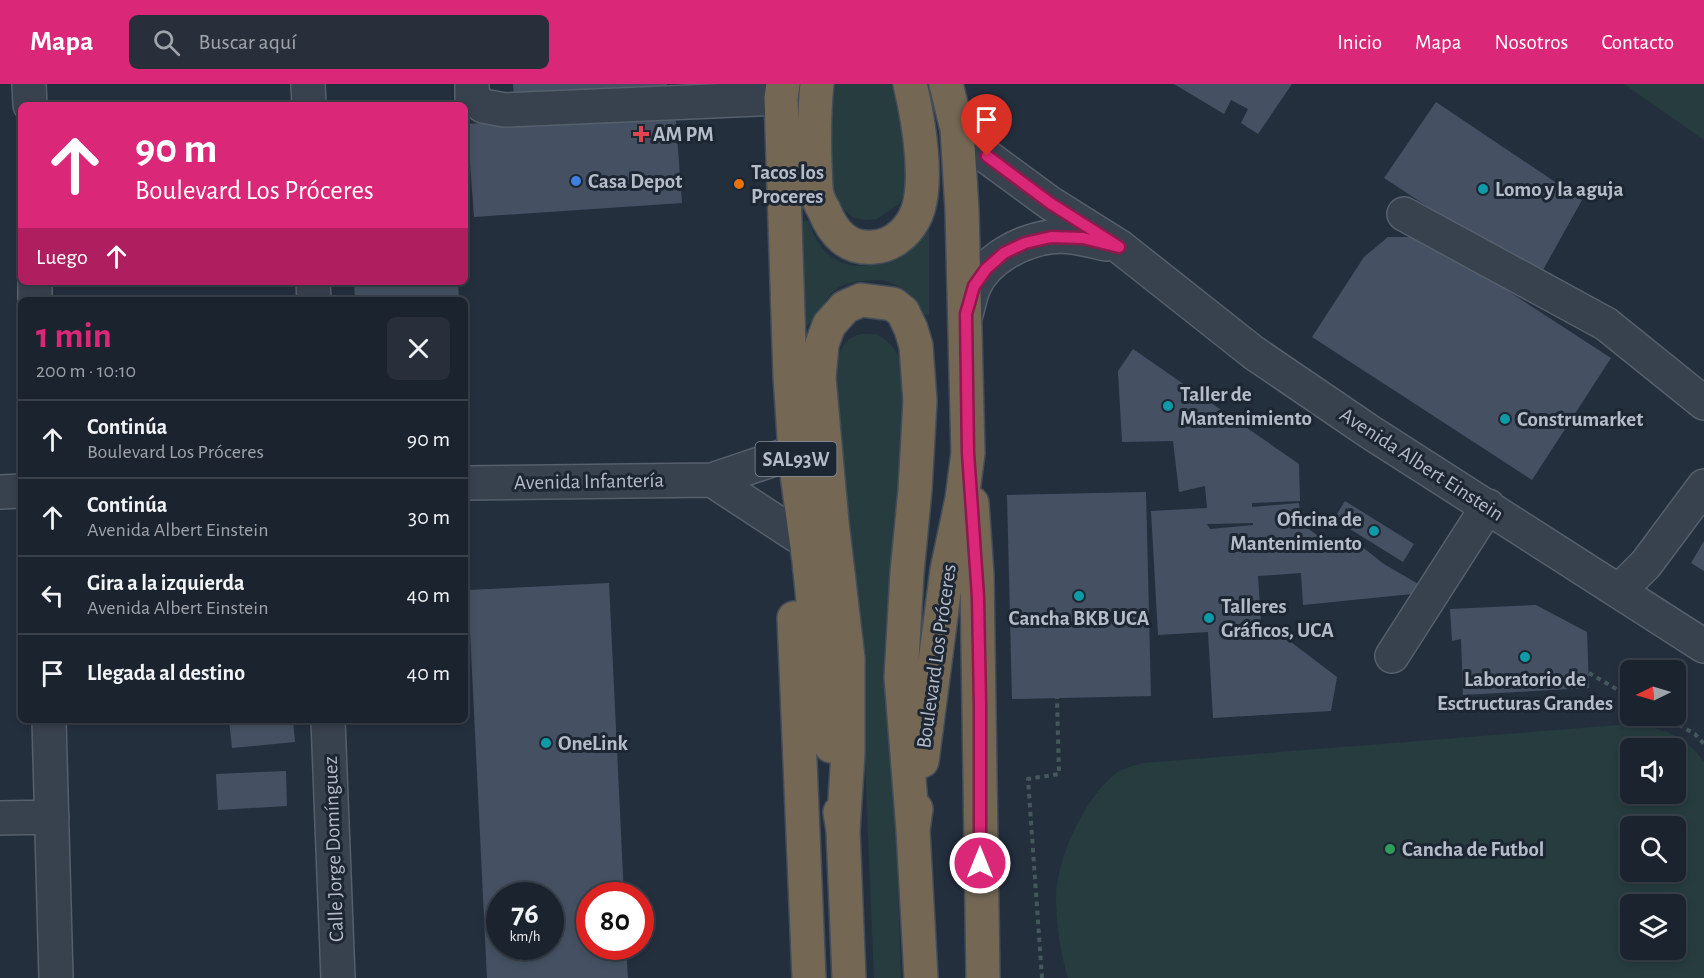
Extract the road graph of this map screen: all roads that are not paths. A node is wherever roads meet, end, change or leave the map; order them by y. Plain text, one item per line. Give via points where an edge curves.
1 (29, 84) edge
2 (308, 84) edge
3 (472, 84) edge
4 (818, 84) edge
5 (910, 84) edge
6 (946, 84) edge
7 (953, 84) edge
8 (781, 89) edge
9 (710, 92) edge
10 (30, 102) edge
11 (309, 102) edge
12 (957, 129) junction
13 (1404, 214) dead end
14 (1119, 247) junction
15 (966, 314) junction
16 (1704, 403) edge
17 (968, 453) junction
18 (796, 459) junction
19 (712, 480) junction
20 (468, 483) edge
21 (1704, 486) edge
22 (18, 491) edge
23 (0, 492) edge
24 (1488, 506) junction
25 (796, 535) junction
26 (1619, 591) junction
27 (1704, 645) edge
28 (1392, 656) dead end
29 (49, 723) edge
30 (328, 723) edge
31 (52, 817) junction
32 (0, 818) edge
33 (913, 830) junction
34 (843, 831) junction
35 (56, 978) edge
36 (338, 978) edge
37 (808, 978) edge
38 (849, 978) edge
39 (921, 978) edge
40 (983, 978) edge

1 - 10 street
2 - 11 street
3 - 9 street via 472,97 483,106 505,110
4 - 5 highway via 813,127 817,195 828,221 843,240 866,248 892,242 915,219 922,174
6 - 12 highway, Boulevard Los Próceres
7 - 12 highway
8 - 9 street
8 - 18 highway, SAL93W
12 - 14 street, Avenida Albert Einstein via 1024,185
12 - 15 highway, Boulevard Los Próceres
13 - 16 street via 1606,324
14 - 15 street, Avenida Albert Einstein via 1083,238 1051,237 1025,243 1004,253 986,269 974,286
14 - 24 street, Avenida Albert Einstein via 1254,353
15 - 17 highway, Boulevard Los Próceres
17 - 33 highway, Boulevard Los Próceres via 947,570
17 - 40 highway via 977,575
18 - 19 street, Avenida Infantería
18 - 25 highway
18 - 34 highway, SAL93W
19 - 20 street, Avenida Infantería
19 - 25 street
21 - 26 street via 1646,564
22 - 23 street
24 - 26 street, Avenida Albert Einstein
24 - 28 street
25 - 37 highway via 794,622
26 - 27 street, Avenida Albert Einstein
29 - 31 street
30 - 36 street, Calle Jorge Domínguez
31 - 32 street
31 - 35 street
33 - 34 highway via 901,677 920,401 916,346 903,312 893,304 861,300 845,307 828,325 819,378 848,658
33 - 39 highway, Boulevard Los Próceres
34 - 38 highway, SAL93W

